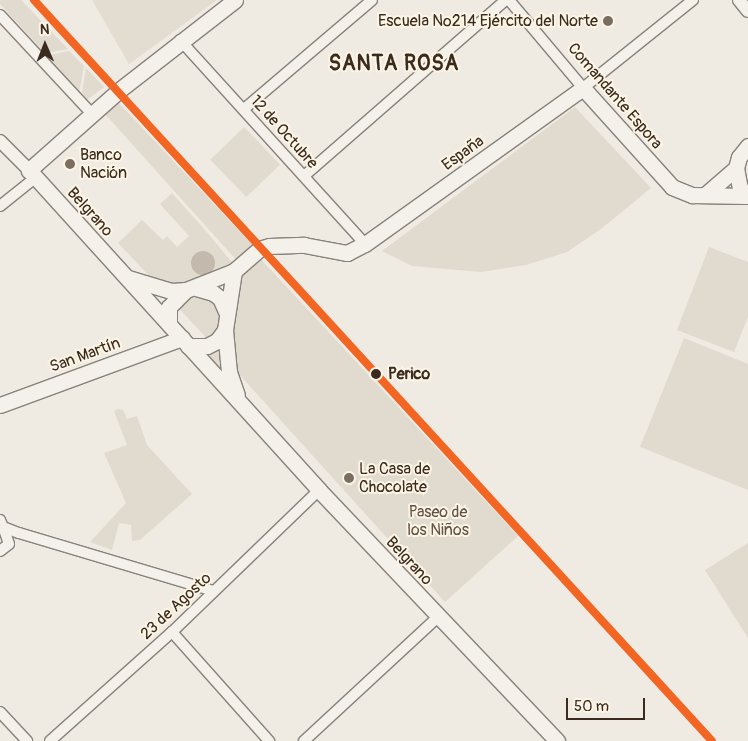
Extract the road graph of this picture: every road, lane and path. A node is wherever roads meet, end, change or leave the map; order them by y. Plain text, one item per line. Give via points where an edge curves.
1 (235, 0) edge
2 (372, 0) edge
3 (508, 0) edge
4 (693, 0) edge
5 (739, 0) edge
6 (748, 10) edge
7 (0, 15) edge
8 (180, 40) junction
9 (583, 88) junction
10 (244, 109) junction
11 (92, 113) junction
12 (0, 142) edge
13 (748, 146) edge
14 (736, 168) junction
15 (32, 174) junction
16 (304, 176) junction
17 (705, 195) junction
18 (748, 196) edge
19 (0, 206) edge
20 (366, 244) junction
21 (234, 271) junction
22 (126, 278) junction
23 (191, 289) junction
24 (227, 314) junction
25 (169, 324) junction
26 (225, 330) junction
27 (185, 342) junction
28 (239, 401) junction
29 (0, 405) edge
30 (319, 490) junction
31 (1, 523) edge
32 (18, 533) junction
33 (9, 544) junction
34 (0, 551) edge
35 (214, 591) junction
36 (438, 617) junction
37 (172, 632) junction
38 (0, 712) edge
39 (27, 741) edge
40 (50, 741) edge
41 (269, 741) edge
42 (304, 741) edge
43 (557, 741) edge

1 - 8 main road
2 - 10 street
3 - 9 street, Comandante Espora
3 - 16 street
4 - 9 street, España
5 - 6 street
7 - 11 street
8 - 10 street, 12 de Octubre
8 - 11 main road
9 - 17 main road, Comandante Espora via 672,187 692,195
9 - 20 main road, España
10 - 16 street, 12 de Octubre
11 - 15 main road
12 - 15 street
13 - 14 main road via 739,157
14 - 17 main road
14 - 18 main road via 740,188
15 - 19 street
15 - 22 main road, Belgrano
16 - 20 street, 12 de Octubre
17 - 18 main road, Comandante Espora
20 - 21 main road, España via 347,253 304,245 269,246 259,249
21 - 23 main road
21 - 24 main road, Belgrano
22 - 23 main road via 171,291
22 - 25 main road, Belgrano
23 - 24 main road via 213,293 220,298
23 - 25 main road via 169,307
24 - 26 main road, Belgrano
25 - 27 main road, Belgrano
26 - 27 main road via 218,340 207,346
26 - 28 main road, Belgrano via 229,372
27 - 28 main road, Belgrano
27 - 29 main road, San Martín
28 - 30 main road, Belgrano
30 - 35 street, 23 de Agosto
30 - 36 main road, Belgrano
31 - 32 street
31 - 33 street
32 - 33 street
32 - 35 street
33 - 34 street
35 - 37 street, 23 de Agosto
36 - 42 street
36 - 43 main road, Belgrano
37 - 40 street, 23 de Agosto
37 - 41 street
38 - 39 street

